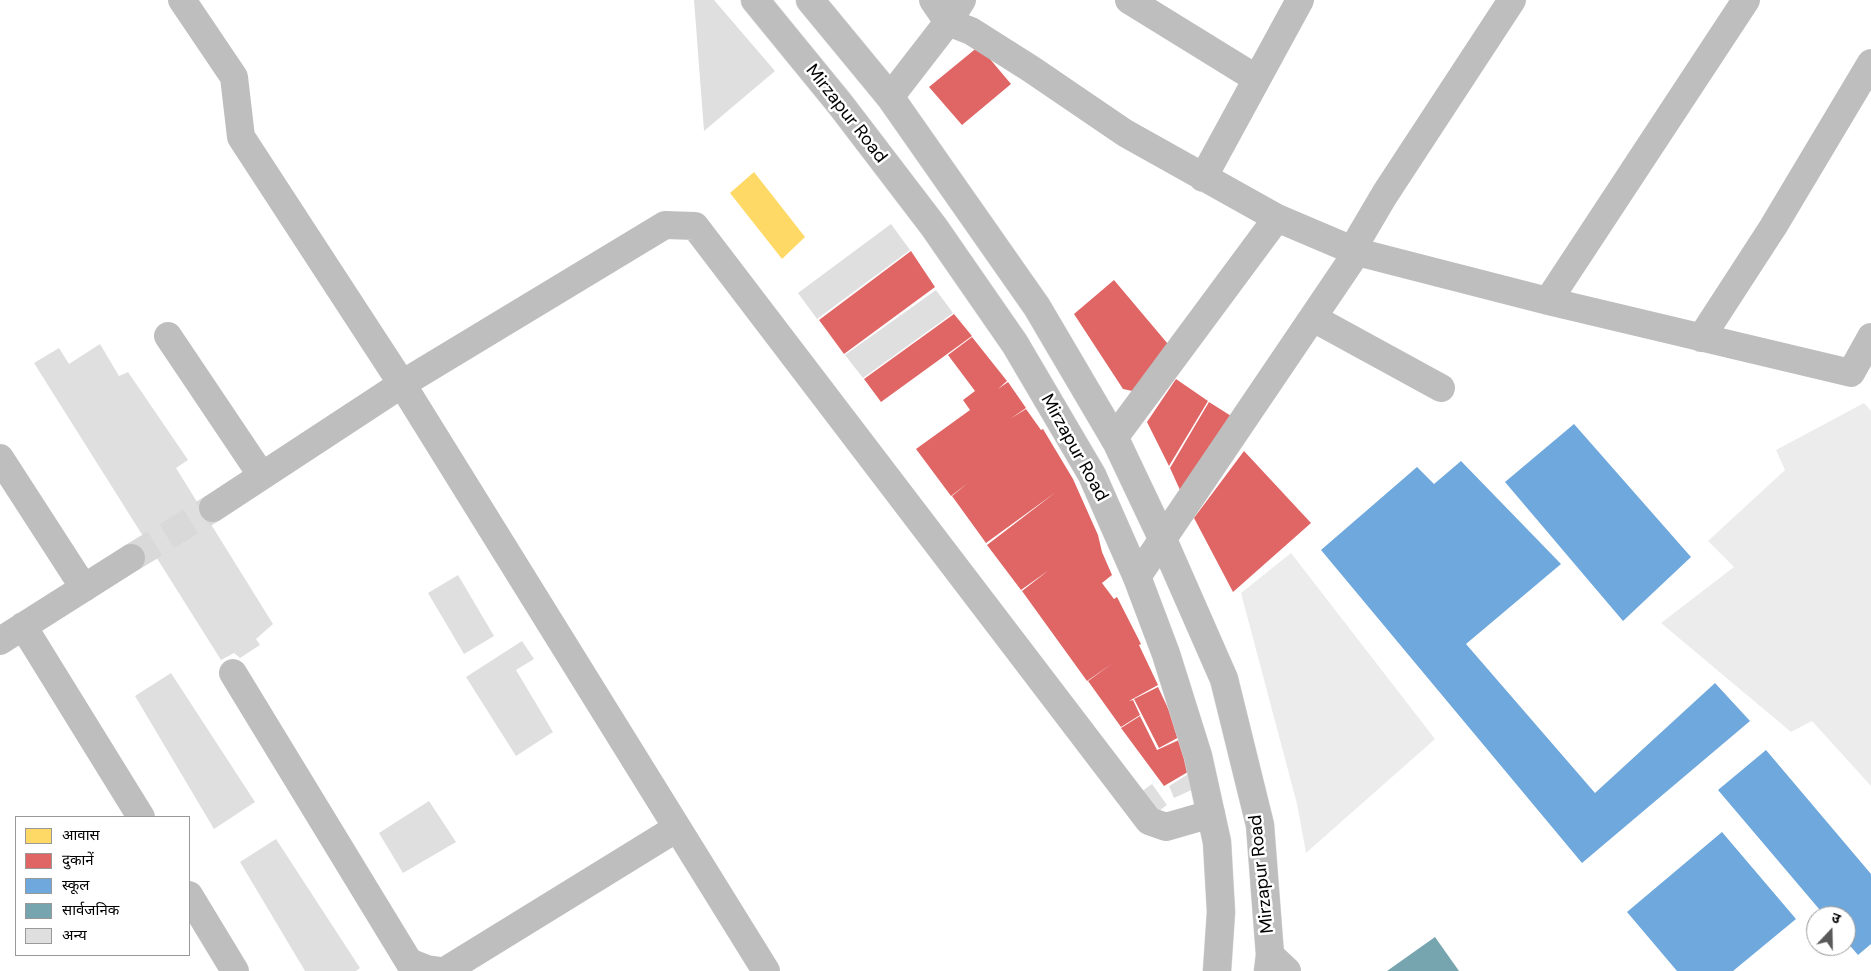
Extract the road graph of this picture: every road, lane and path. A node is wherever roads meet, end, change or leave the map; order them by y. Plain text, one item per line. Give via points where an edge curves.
1 (182, 0) edge
2 (755, 0) edge
3 (810, 0) edge
4 (932, 0) edge
5 (1130, 0) edge
6 (1300, 0) edge
7 (1512, 0) edge
8 (1746, 0) edge
9 (956, 11) edge
10 (1871, 63) edge
11 (1257, 79) junction
12 (890, 97) junction
13 (1203, 178) junction
14 (1277, 218) junction
15 (1355, 251) junction
16 (1548, 301) junction
17 (1314, 318) junction
18 (168, 336) dead end
19 (1871, 337) edge
20 (1700, 338) junction
21 (402, 384) junction
22 (1441, 388) dead end
23 (1114, 438) junction
24 (0, 458) edge
25 (262, 476) junction
26 (213, 508) tunnel mouth
27 (1163, 540) junction
28 (131, 558) tunnel mouth
29 (1137, 577) junction
30 (84, 588) junction
31 (23, 626) junction
32 (0, 641) edge
33 (233, 673) dead end
34 (1211, 814) junction
35 (140, 816) edge
36 (677, 828) junction
37 (190, 898) edge
38 (1275, 966) edge
39 (235, 971) edge
40 (441, 971) edge
41 (445, 971) edge
42 (766, 971) edge
43 (1217, 971) edge

1 - 21 main road via 234,77 241,137
2 - 29 main road, Mirzapur Road via 934,227 1015,344 1092,475
3 - 12 main road, Mirzapur Road
4 - 9 main road
5 - 11 main road
6 - 11 main road
7 - 15 main road via 1385,194
8 - 16 main road
9 - 12 main road
9 - 13 main road via 971,31 1124,133
10 - 20 main road via 1773,227
11 - 13 main road
12 - 23 main road, Mirzapur Road via 1037,307
13 - 14 main road
14 - 15 main road
14 - 23 main road
15 - 16 main road
15 - 17 main road
16 - 20 main road
17 - 22 main road
17 - 27 main road
18 - 25 main road
19 - 20 main road via 1851,373
21 - 25 main road
21 - 34 main road via 664,225 695,226 1149,821 1166,826
21 - 36 main road
23 - 27 main road, Mirzapur Road
24 - 30 main road
25 - 26 main road
27 - 29 main road
27 - 38 main road, Mirzapur Road via 1224,679 1260,825
28 - 30 main road
29 - 34 main road, Mirzapur Road via 1196,746
30 - 31 main road
31 - 32 main road
31 - 35 main road
33 - 40 main road via 409,962
34 - 43 main road, Mirzapur Road via 1217,842 1221,912
36 - 41 main road
36 - 42 main road
37 - 39 main road

